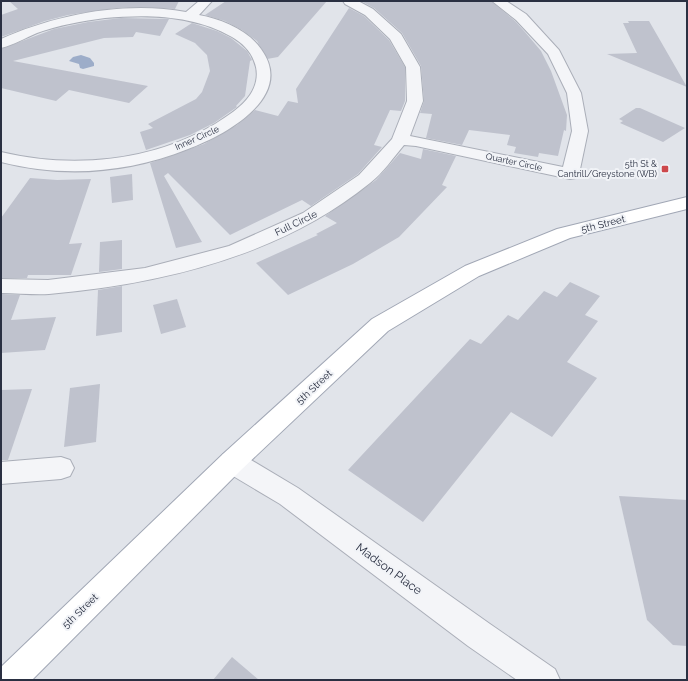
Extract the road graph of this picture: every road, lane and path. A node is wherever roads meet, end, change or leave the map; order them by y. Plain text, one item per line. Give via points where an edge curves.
1 (206, 1) edge
2 (349, 1) edge
3 (498, 1) edge
4 (189, 17) junction
5 (1, 44) edge
6 (400, 140) junction
7 (3, 159) edge
8 (687, 203) edge
9 (1, 286) edge
10 (232, 462) junction
11 (61, 468) dead end
12 (1, 473) edge
13 (10, 680) edge
14 (544, 680) edge

1 - 4 street
2 - 6 street, Full Circle via 369,12 396,37 413,67 415,101
3 - 6 street, Quarter Circle via 521,17 554,53 574,93 580,131 570,174 416,141
4 - 5 street, Inner Circle via 152,13 93,16 60,22
4 - 7 street, Inner Circle via 215,23 236,33 252,45 262,60 264,77 258,95 242,113 218,130 185,146 146,157 104,164 69,166
6 - 9 street, Full Circle via 365,179 310,217 235,250 145,275 48,287
8 - 10 main road, 5th Street via 564,233 472,271 380,325
10 - 13 main road, 5th Street
10 - 14 street, Madson Place via 289,496
11 - 12 street

